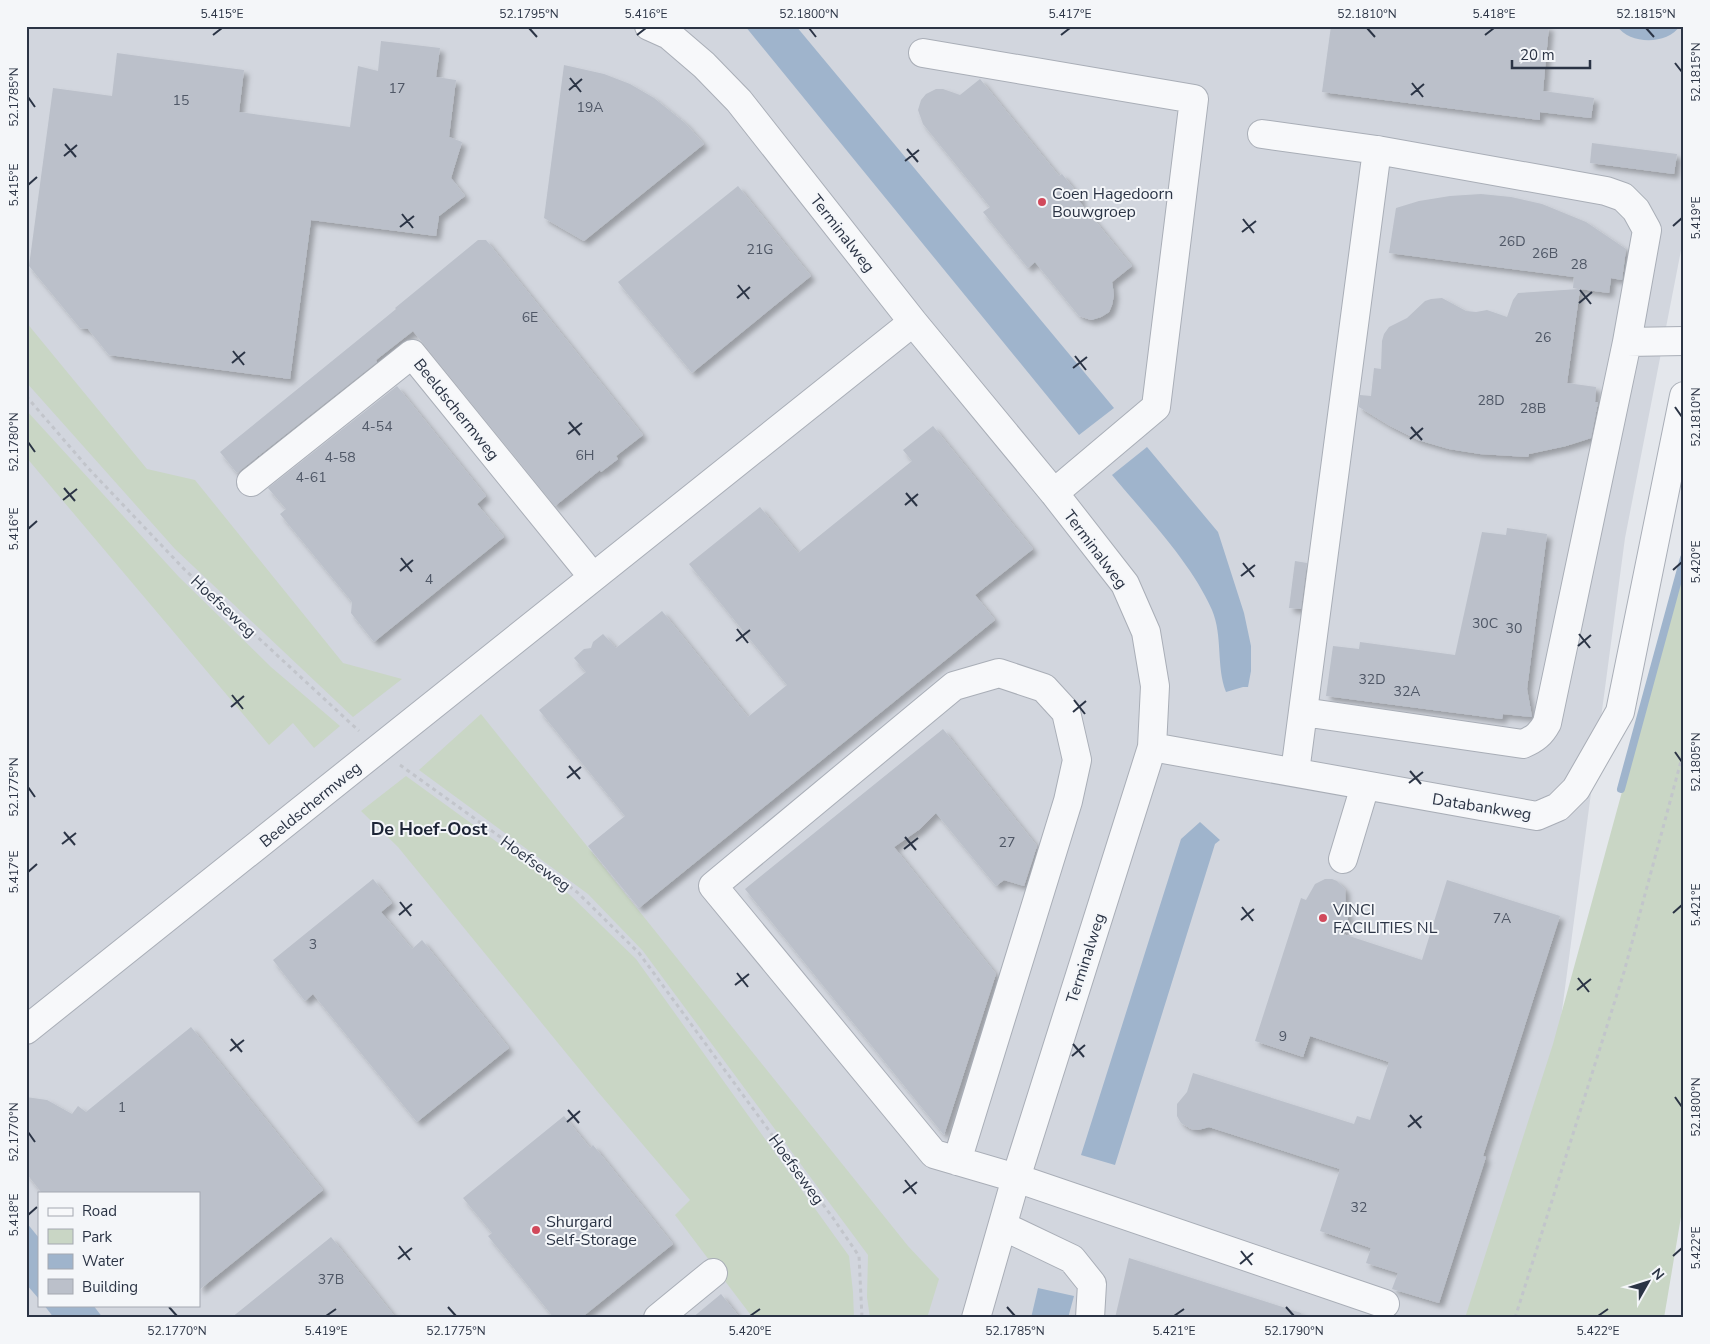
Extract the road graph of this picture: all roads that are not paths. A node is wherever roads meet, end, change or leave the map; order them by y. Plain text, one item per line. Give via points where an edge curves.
1 (648, 26) edge
2 (923, 53) dead end
3 (1262, 134) dead end
4 (1377, 150) junction
5 (913, 322) junction
6 (1684, 341) edge
7 (1627, 342) junction
8 (1684, 396) edge
9 (251, 482) dead end
10 (1054, 494) junction
11 (593, 577) junction
12 (1303, 712) junction
13 (1152, 747) junction
14 (1295, 772) junction
15 (1365, 786) junction
16 (1342, 859) dead end
17 (26, 1030) edge
18 (957, 1161) junction
19 (1016, 1178) junction
20 (1002, 1226) junction
21 (713, 1273) dead end
22 (1385, 1304) dead end
23 (658, 1318) edge
24 (976, 1318) edge
25 (1090, 1318) edge

1 - 5 street, Terminalweg via 669,35 739,101
2 - 10 street via 1194,99 1156,407
3 - 4 street
4 - 7 street via 1606,191 1623,197 1636,210 1647,230
4 - 12 street
5 - 10 street, Terminalweg
5 - 11 street, Beeldschermweg
6 - 7 street
7 - 12 street via 1547,723 1541,734 1523,744
8 - 15 street, Databankweg via 1620,712 1576,789 1558,807 1537,816
9 - 11 street, Beeldschermweg via 412,354
10 - 13 street, Terminalweg via 1125,584 1146,632 1155,686
11 - 17 street, Beeldschermweg
12 - 14 street
13 - 14 street, Databankweg
13 - 19 street, Terminalweg
14 - 15 street, Databankweg
15 - 16 street
18 - 18 street via 934,1154 713,886 954,686 999,674 1044,688 1066,712 1078,760
18 - 19 street
19 - 20 street, Terminalweg
19 - 22 street
20 - 24 street, Terminalweg
20 - 25 street via 1072,1259 1092,1284
21 - 23 street

